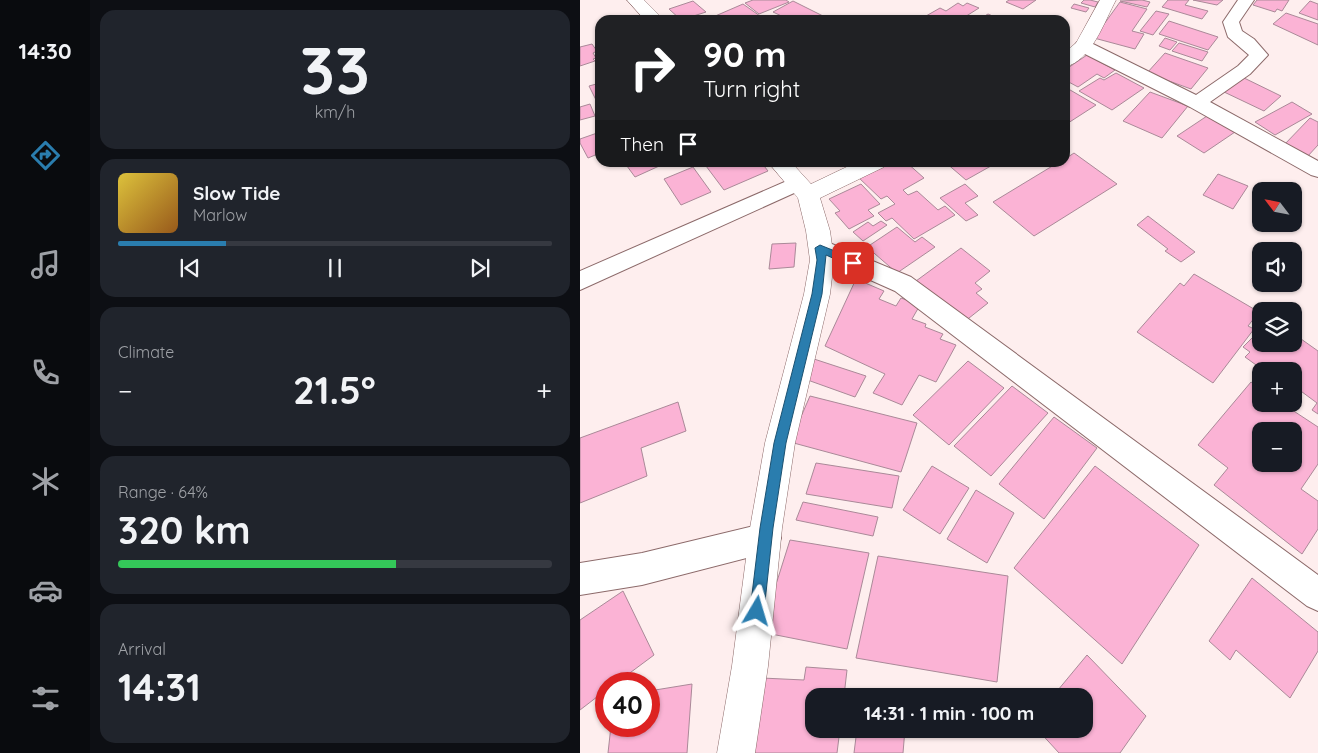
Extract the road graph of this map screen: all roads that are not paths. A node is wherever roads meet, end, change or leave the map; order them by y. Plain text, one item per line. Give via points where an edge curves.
1 (635, 0) edge
2 (1108, 0) edge
3 (1246, 0) edge
4 (649, 15) edge
5 (1083, 46) junction
6 (1070, 57) edge
7 (1197, 103) junction
8 (782, 167) edge
9 (862, 167) edge
10 (1318, 170) edge
11 (802, 189) junction
12 (820, 248) junction
13 (580, 281) edge
14 (766, 538) junction
15 (580, 579) edge
16 (1318, 595) edge
17 (736, 753) edge

1 - 4 street
2 - 5 street
3 - 7 street via 1231,22 1234,33 1259,55 1244,70
5 - 6 street
5 - 7 street
7 - 10 street
8 - 11 street
9 - 11 street
11 - 12 street via 818,231
11 - 13 street
12 - 14 street via 822,260 817,294 780,443
12 - 16 street via 903,284
14 - 15 street via 642,569
14 - 17 street

